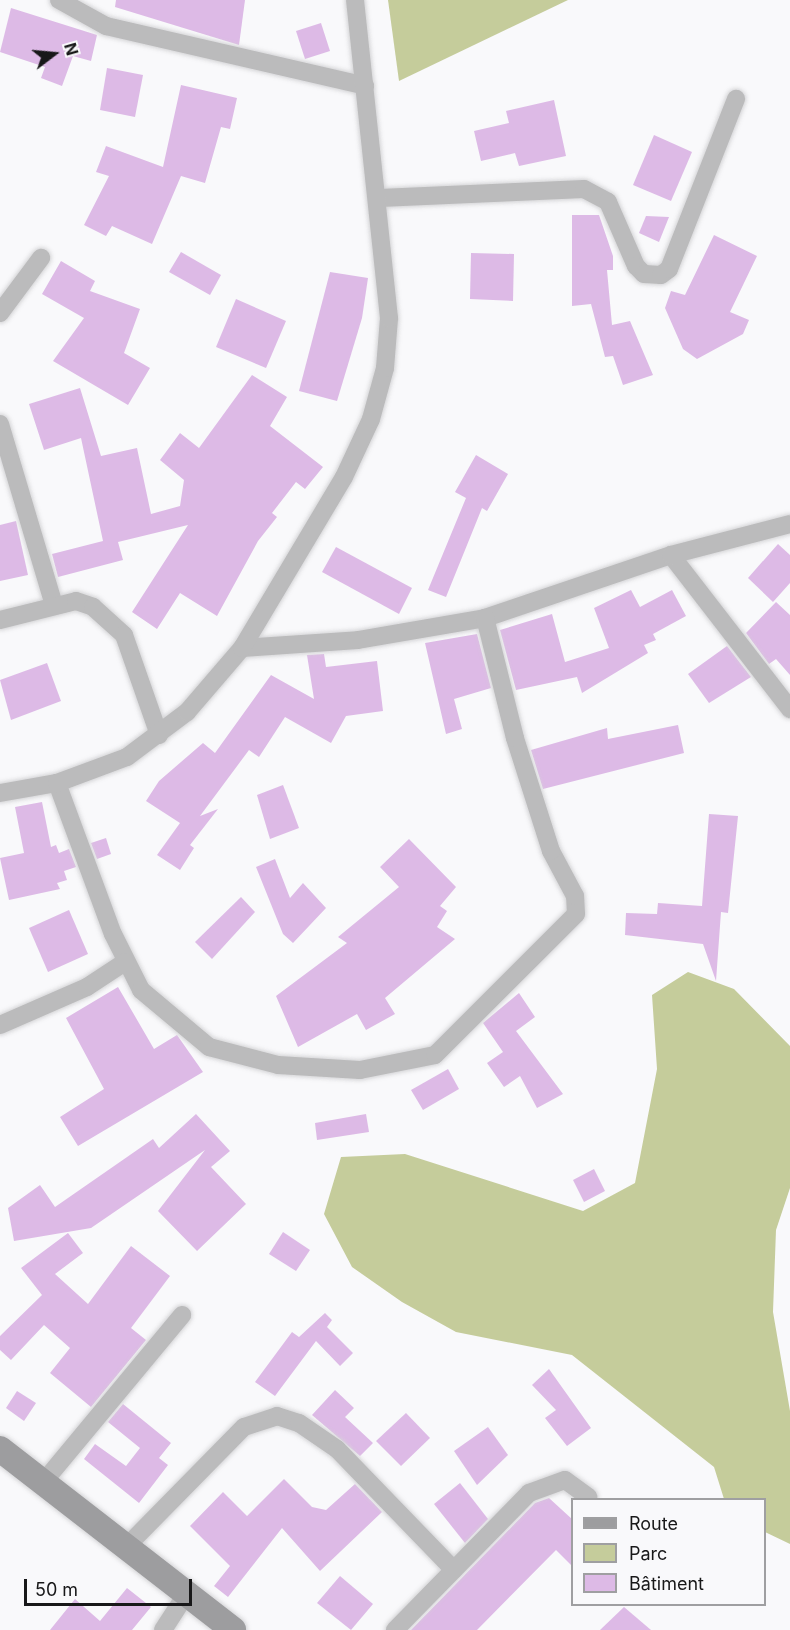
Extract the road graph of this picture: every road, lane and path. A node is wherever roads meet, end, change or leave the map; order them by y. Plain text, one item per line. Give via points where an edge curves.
1 (59, 0) edge
2 (356, 0) edge
3 (365, 86) junction
4 (736, 99) dead end
5 (380, 198) junction
6 (41, 258) dead end
7 (0, 314) edge
8 (0, 424) edge
9 (790, 524) edge
10 (671, 555) junction
11 (54, 605) junction
12 (485, 618) junction
13 (0, 620) edge
14 (242, 648) junction
15 (790, 709) edge
16 (159, 735) junction
17 (57, 783) junction
18 (0, 793) edge
19 (125, 962) junction
20 (0, 1025) edge
21 (182, 1315) dead end
22 (0, 1449) edge
23 (41, 1485) junction
24 (588, 1497) dead end
25 (124, 1549) junction
26 (454, 1570) junction
27 (185, 1596) junction
28 (163, 1630) edge
29 (233, 1630) edge
30 (395, 1630) edge

1 - 3 street via 106,26
2 - 3 street
3 - 5 street
4 - 5 street via 669,269 661,275 644,274 636,266 608,202 584,189
5 - 14 street via 390,318 385,368 371,419 344,477
6 - 7 street
8 - 11 street
9 - 10 street
10 - 12 street
10 - 15 street
11 - 13 street
11 - 16 street via 76,601 93,607 124,635
12 - 14 street via 358,640
12 - 19 street via 514,738 550,851 575,896 576,914 450,1046 435,1055 360,1070 278,1065 221,1050 173,1021 141,990
14 - 16 street via 187,712
16 - 17 street via 127,757
17 - 18 street
17 - 19 street
19 - 20 street via 87,987
21 - 23 street
22 - 23 street
23 - 25 street
24 - 26 street via 565,1480 545,1483
25 - 26 street via 244,1427 277,1416 299,1423 337,1449
25 - 27 street
26 - 30 street
27 - 28 street
27 - 29 street

